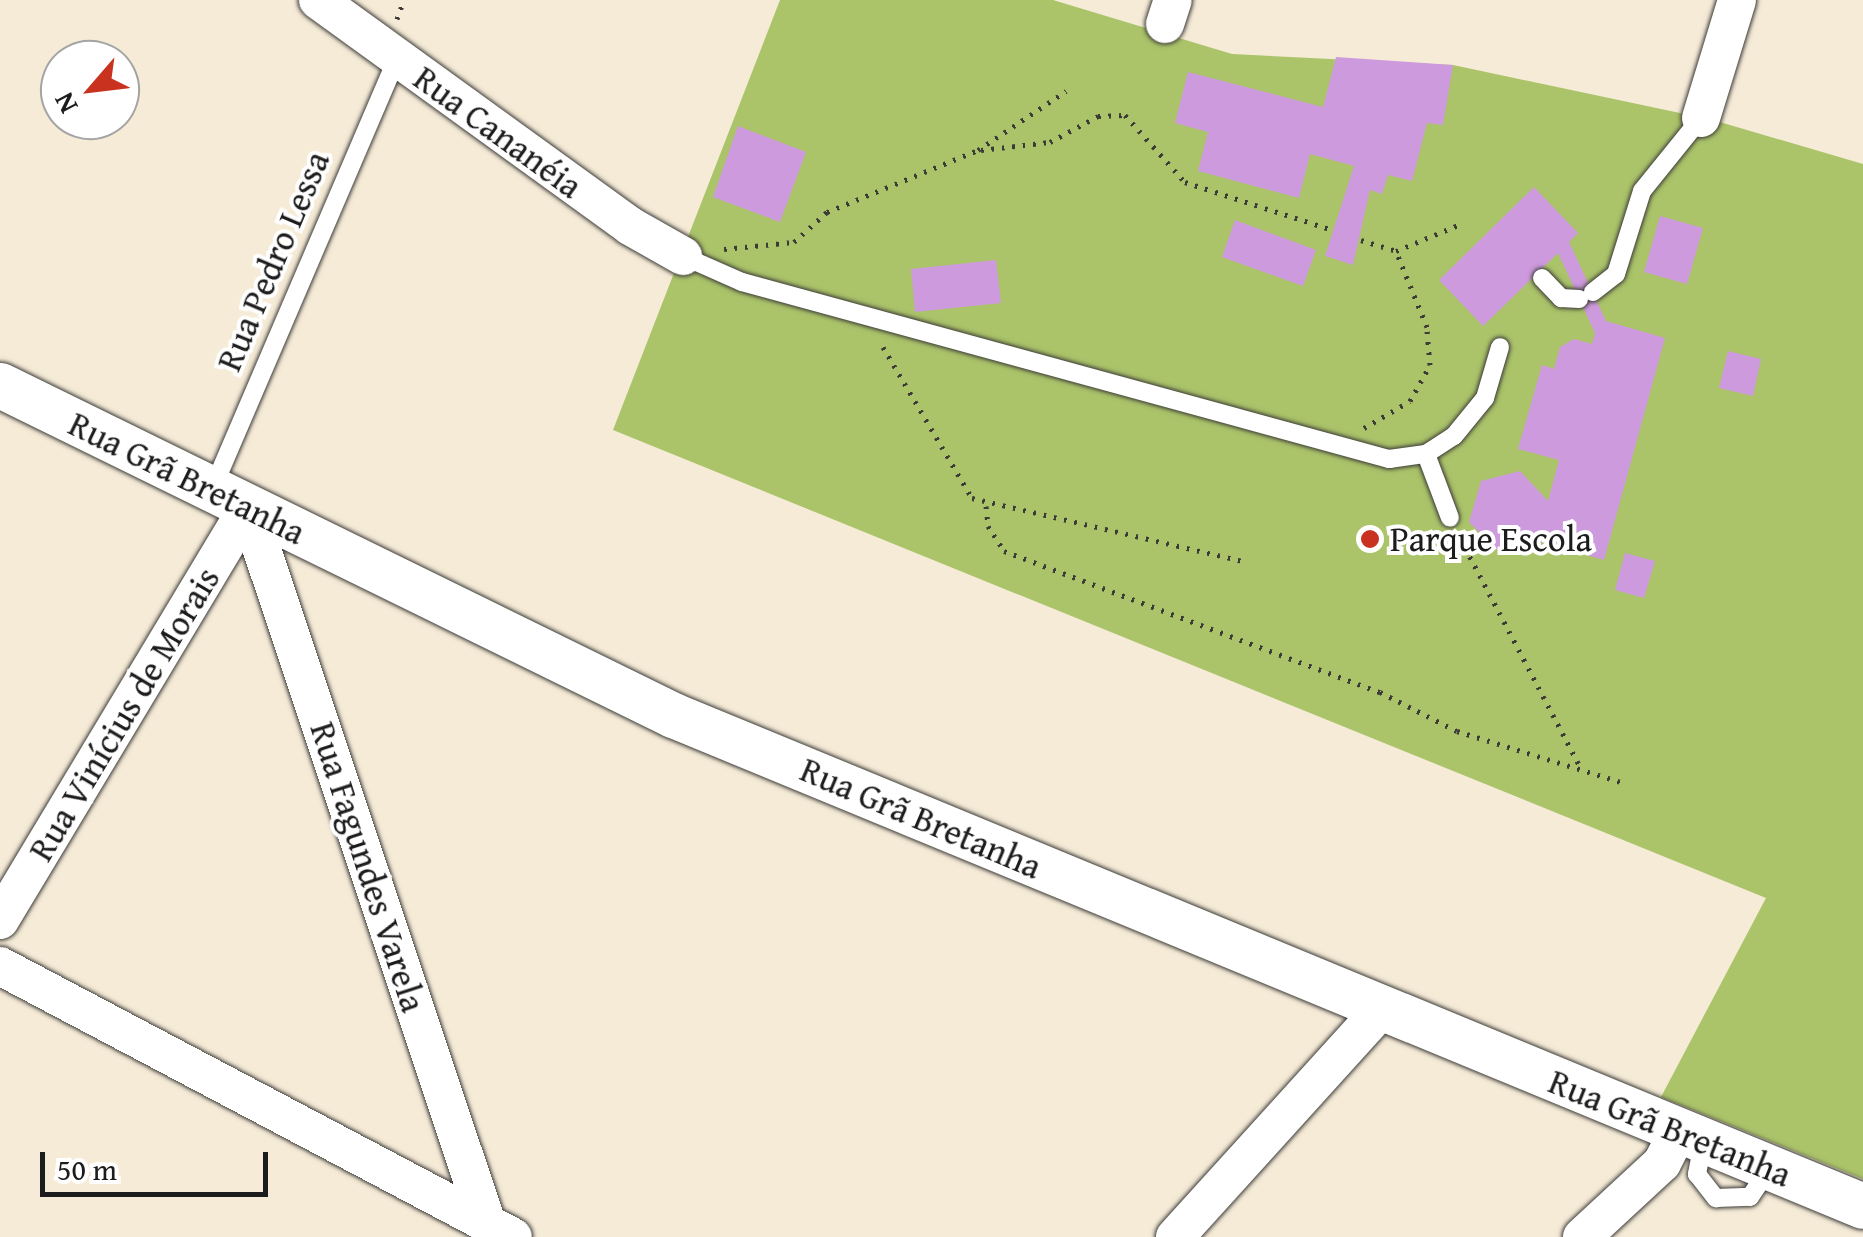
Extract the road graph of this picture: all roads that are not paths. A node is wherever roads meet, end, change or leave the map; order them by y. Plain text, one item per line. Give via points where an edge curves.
1 (318, 0) edge
2 (1737, 0) edge
3 (397, 59) junction
4 (1702, 118) joint
5 (692, 260) joint
6 (1542, 278) dead end
7 (1500, 347) dead end
8 (0, 386) edge
9 (1426, 454) junction
10 (230, 499) junction
11 (1450, 518) road end
12 (0, 920) edge
13 (0, 966) edge
14 (1382, 1010) junction
15 (1691, 1137) junction
16 (1863, 1206) edge
17 (500, 1232) edge
18 (1175, 1237) edge
19 (1582, 1237) edge

1 - 3 street, Rua Cananéia
2 - 4 street
3 - 5 street, Rua Cananéia via 630,226
3 - 10 lane, Rua Pedro Lessa
4 - 6 lane via 1642,191 1616,274 1586,296 1561,298
5 - 9 lane via 857,313 1389,459
7 - 9 lane via 1485,398 1454,436
8 - 10 street, Rua Grã Bretanha
9 - 11 lane
10 - 12 street, Rua Vinícius de Morais
10 - 14 street, Rua Grã Bretanha via 673,715
10 - 17 street, Rua Fagundes Varela
13 - 17 street
14 - 15 street, Rua Grã Bretanha
14 - 18 street
15 - 16 street, Rua Grã Bretanha
15 - 19 street

